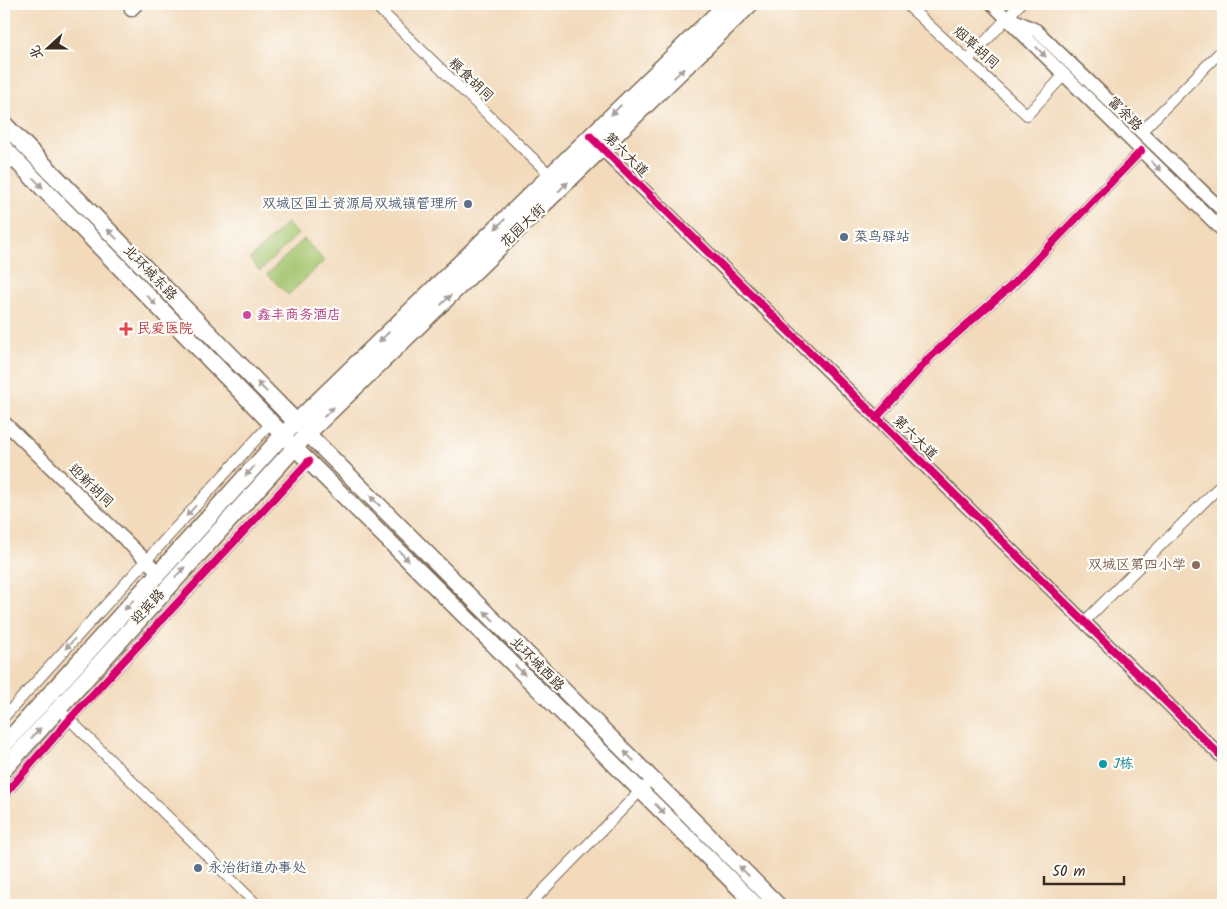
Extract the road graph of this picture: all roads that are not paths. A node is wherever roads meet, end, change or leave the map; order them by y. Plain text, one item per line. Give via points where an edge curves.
1 (374, 4) edge
2 (727, 4) edge
3 (750, 4) edge
4 (906, 4) edge
5 (992, 4) edge
6 (1020, 4) edge
7 (1007, 17) junction
8 (1223, 49) edge
9 (969, 59) junction
10 (1064, 75) junction
11 (4, 124) edge
12 (1141, 132) junction
13 (590, 136) junction
14 (602, 149) junction
15 (1141, 151) junction
16 (7, 158) edge
17 (550, 176) junction
18 (1223, 211) edge
19 (1223, 231) edge
20 (876, 418) junction
21 (4, 422) edge
22 (302, 428) junction
23 (277, 429) junction
24 (295, 447) junction
25 (309, 461) junction
26 (1223, 483) edge
27 (146, 561) junction
28 (158, 572) junction
29 (1084, 622) junction
30 (59, 708) junction
31 (4, 717) edge
32 (5, 742) edge
33 (1223, 758) edge
34 (4, 769) edge
35 (647, 785) junction
36 (4, 795) edge
37 (257, 905) edge
38 (529, 905) edge
39 (756, 905) edge
40 (778, 905) edge

1 - 17 street, 粮食胡同
2 -> 13 main road, 花园大街
14 -> 3 main road, 花园大街
4 - 9 street, 烟草胡同
5 - 7 street, 富余路
6 - 7 street
7 - 9 street
7 -> 10 street, 富余路
7 - 12 street, 富余路 via 1036,30
8 - 12 street
9 - 10 street, 烟草胡同 via 1027,114
10 - 15 street, 富余路
22 -> 11 main road, 北环城东路
12 - 18 street, 富余路
13 - 14 street, 第六大道
13 - 17 main road, 花园大街
14 - 20 street, 第六大道
22 -> 14 main road, 花园大街
15 -> 19 street, 富余路
15 - 20 street via 1012,285 931,356
16 -> 23 main road, 北环城东路
17 -> 22 main road, 花园大街
20 - 29 street, 第六大道
21 - 27 street, 迎新胡同
22 - 23 main road, 花园大街
22 - 24 main road, 花园大街
35 -> 22 main road, 北环城西路
23 - 24 main road, 北环城西路
23 -> 27 street
23 -> 28 main road, 迎宾路
24 - 25 main road, 北环城西路
30 -> 24 main road, 迎宾路
25 - 30 street
25 -> 35 main road, 北环城西路
26 - 29 street
27 - 28 street, 迎新胡同
27 -> 31 street
28 -> 30 main road, 迎宾路
29 - 33 street, 第六大道
30 - 32 main road, 迎宾路
34 -> 30 main road, 迎宾路
30 - 36 street
30 - 37 street
35 - 38 street
35 -> 39 main road, 北环城西路
40 -> 35 main road, 北环城西路

